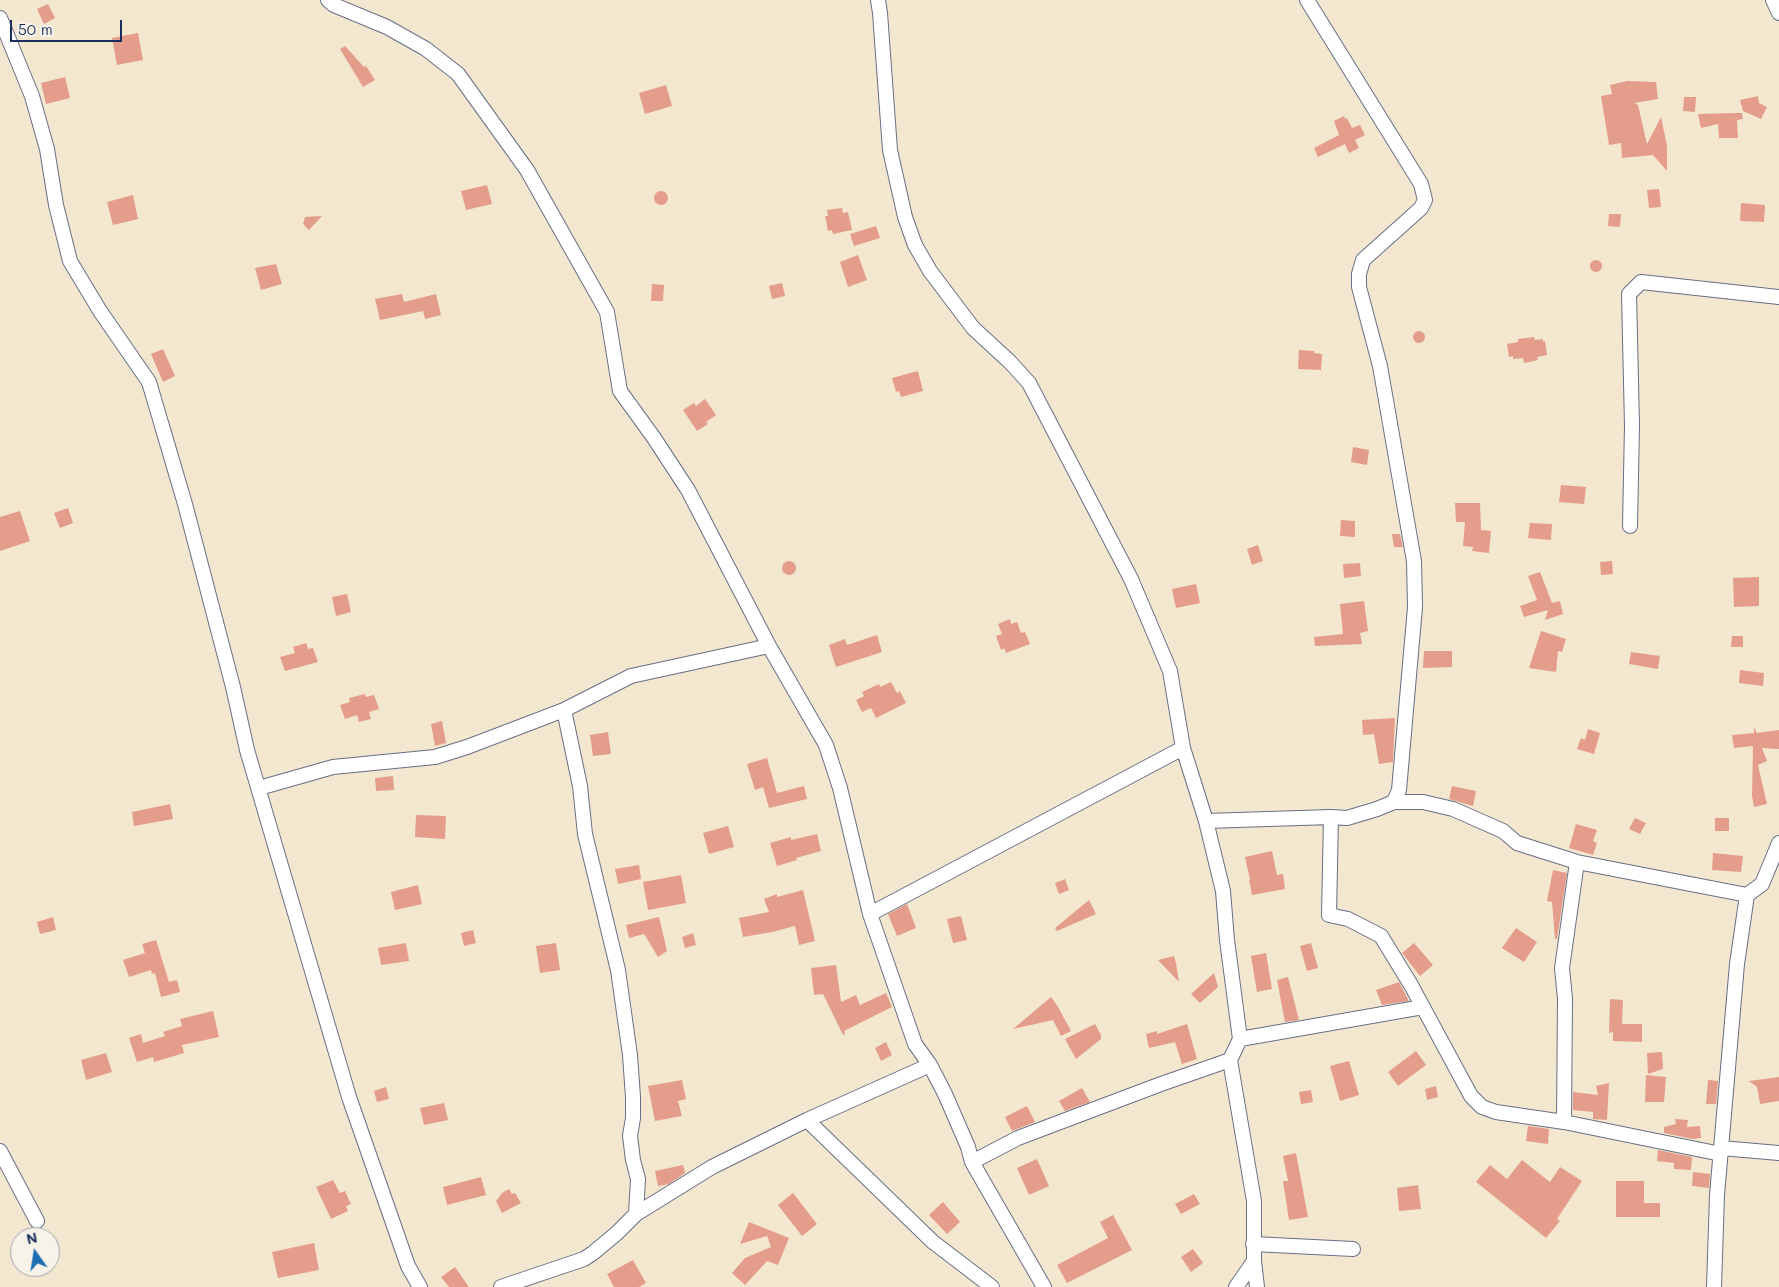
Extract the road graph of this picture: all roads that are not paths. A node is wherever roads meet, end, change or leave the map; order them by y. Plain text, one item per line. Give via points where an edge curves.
1 (328, 0) edge
2 (878, 0) edge
3 (1307, 0) edge
4 (1773, 0) edge
5 (1779, 13) edge
6 (0, 18) edge
7 (1779, 297) edge
8 (1630, 526) dead end
9 (769, 646) junction
10 (564, 710) junction
11 (1183, 748) junction
12 (259, 788) junction
13 (1394, 802) junction
14 (1331, 816) junction
15 (1206, 821) junction
16 (1779, 843) edge
17 (1577, 862) junction
18 (1747, 895) junction
19 (870, 914) junction
20 (1423, 1007) junction
21 (1240, 1039) junction
22 (1230, 1060) junction
23 (930, 1065) junction
24 (807, 1120) junction
25 (1564, 1122) junction
26 (0, 1151) edge
27 (1721, 1151) junction
28 (1779, 1153) edge
29 (972, 1162) junction
30 (636, 1214) junction
31 (38, 1221) dead end
32 (1253, 1244) junction
33 (1352, 1250) dead end
34 (1254, 1261) junction
35 (420, 1287) edge
36 (501, 1287) edge
37 (992, 1287) edge
38 (1044, 1287) edge
39 (1236, 1287) edge
40 (1257, 1287) edge
41 (1714, 1287) edge

1 - 9 street via 426,49 458,74 526,170 607,312 620,391 688,490
2 - 11 street via 890,150 914,244 973,328 1029,383 1130,579 1170,671
3 - 13 street via 1420,184 1425,200 1410,218 1363,260 1359,274 1359,286 1380,366 1414,561 1415,607 1399,790
4 - 5 street
6 - 12 street via 32,96 47,149 70,261 148,382 185,504
7 - 8 street via 1641,282 1629,294
9 - 10 street via 631,676
9 - 19 street via 826,745 840,788
10 - 12 street via 435,757 333,767
10 - 30 street via 580,786 585,834 618,970 630,1055 633,1118 630,1136 638,1180
11 - 15 street
11 - 19 street
12 - 35 street via 349,1097 397,1238
13 - 14 street via 1347,818
13 - 17 street via 1423,802 1453,809 1503,831 1517,843
14 - 15 street
14 - 20 street via 1329,915 1348,919 1380,936
15 - 21 street via 1223,891
16 - 18 street via 1762,884
17 - 18 street
17 - 25 street via 1562,968 1565,999
18 - 27 street via 1732,1014
19 - 23 street via 915,1044
20 - 21 street
20 - 25 street via 1471,1096 1482,1107
21 - 22 street
22 - 29 street via 1018,1138
22 - 32 street via 1254,1201
23 - 24 street
23 - 29 street
24 - 30 street via 712,1167
24 - 37 street via 933,1242
25 - 27 street
26 - 31 street
27 - 28 street
27 - 41 street
29 - 38 street
30 - 36 street via 584,1259
32 - 33 street
32 - 34 street
34 - 39 street
34 - 40 street

